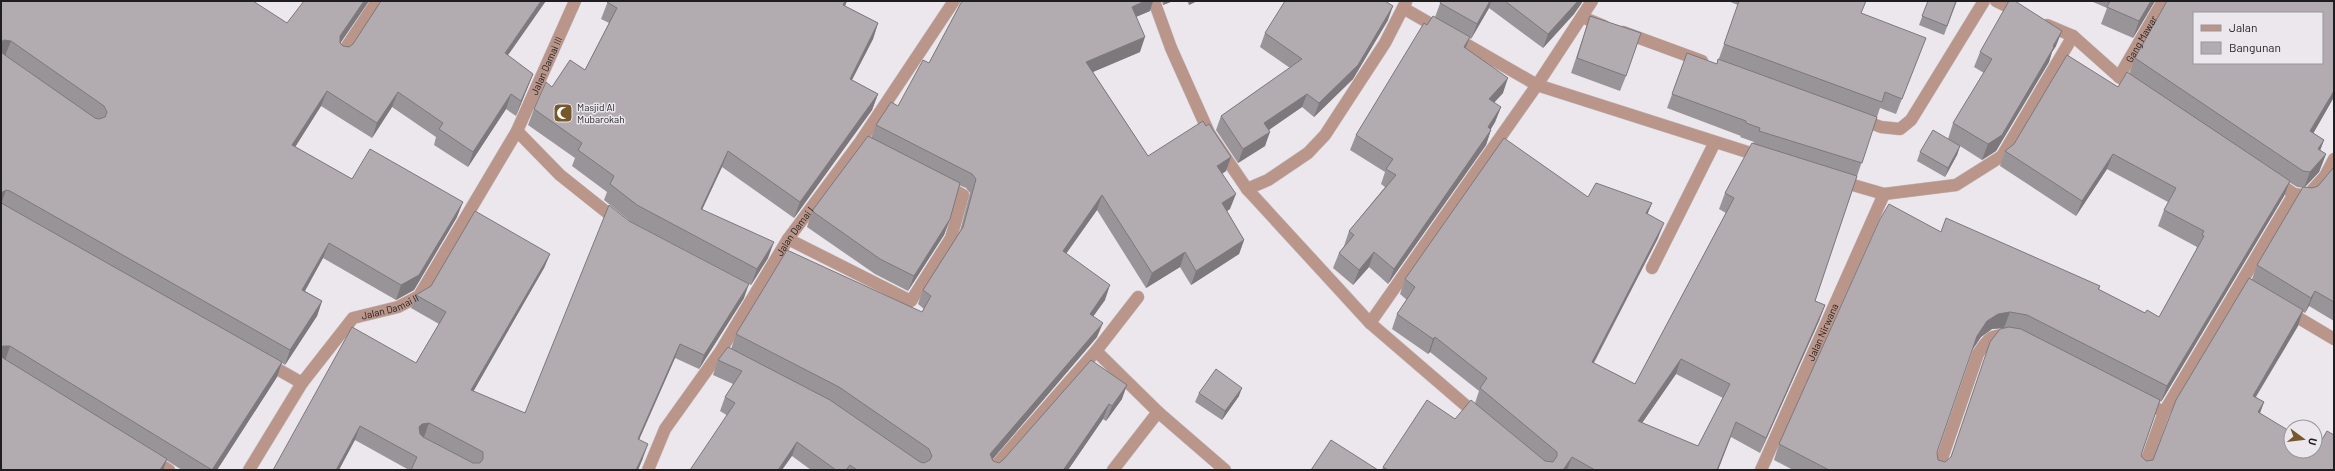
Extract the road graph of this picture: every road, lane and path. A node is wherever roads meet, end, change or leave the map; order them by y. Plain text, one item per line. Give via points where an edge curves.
1 (377, 1) edge
2 (576, 1) edge
3 (954, 1) edge
4 (1154, 1) edge
5 (1592, 1) edge
6 (1984, 1) edge
7 (1996, 1) edge
8 (2163, 1) edge
9 (1405, 4) edge
10 (1582, 18) junction
11 (2073, 36) junction
12 (341, 55) edge
13 (1714, 66) edge
14 (2119, 77) junction
15 (1537, 85) junction
16 (2145, 94) edge
17 (1847, 114) edge
18 (517, 131) junction
19 (860, 142) junction
20 (1715, 142) junction
21 (873, 149) edge
22 (2334, 159) edge
23 (1774, 160) edge
24 (2262, 172) edge
25 (1825, 176) edge
26 (929, 177) edge
27 (1247, 189) junction
28 (1884, 194) junction
29 (2294, 194) junction
30 (627, 228) edge
31 (788, 239) junction
32 (1652, 268) dead end
33 (1138, 297) dead end
34 (2275, 304) edge
35 (1370, 323) junction
36 (2334, 339) edge
37 (2025, 341) edge
38 (1096, 351) junction
39 (720, 352) junction
40 (257, 358) edge
41 (733, 359) edge
42 (302, 383) junction
43 (2136, 398) edge
44 (1158, 412) junction
45 (2164, 412) junction
46 (1488, 425) edge
47 (142, 454) edge
48 (169, 470) edge
49 (249, 470) edge
50 (648, 470) edge
51 (992, 470) edge
52 (1113, 470) edge
53 (1226, 470) edge
54 (1761, 470) edge
55 (1938, 470) edge
56 (2143, 470) edge

1 - 12 street
2 - 18 street, Jalan Damai III
3 - 19 street, Jalan Damai I
4 - 27 street via 1209,133
5 - 10 street
6 - 17 street via 1911,120 1900,129 1881,127
7 - 11 street
8 - 14 street, Gang Mawar
9 - 15 street
9 - 27 street via 1385,43 1325,135 1308,153 1268,180
10 - 13 street
10 - 15 street
11 - 14 street
11 - 28 street via 2002,156 1956,185
14 - 16 street
15 - 20 street
15 - 35 street
18 - 30 street via 560,175
18 - 42 street, Jalan Damai II via 419,296 398,307 353,318
19 - 21 street
19 - 31 street, Jalan Damai I
20 - 23 street
20 - 32 street
22 - 29 street via 2325,176 2308,196
24 - 29 street
25 - 28 street
26 - 31 street via 963,195 950,238 911,302
27 - 35 street
28 - 54 street, Jalan Nirwana
29 - 45 street via 2245,286
31 - 39 street, Jalan Damai I via 751,293
33 - 38 street
34 - 36 street
35 - 46 street
37 - 55 street via 1999,334 1987,340 1978,354
38 - 44 street
38 - 51 street
39 - 41 street
39 - 50 street, Jalan Damai I via 665,429
40 - 42 street
42 - 49 street, Jalan Damai II
43 - 45 street
44 - 52 street
44 - 53 street
45 - 56 street
47 - 48 street

